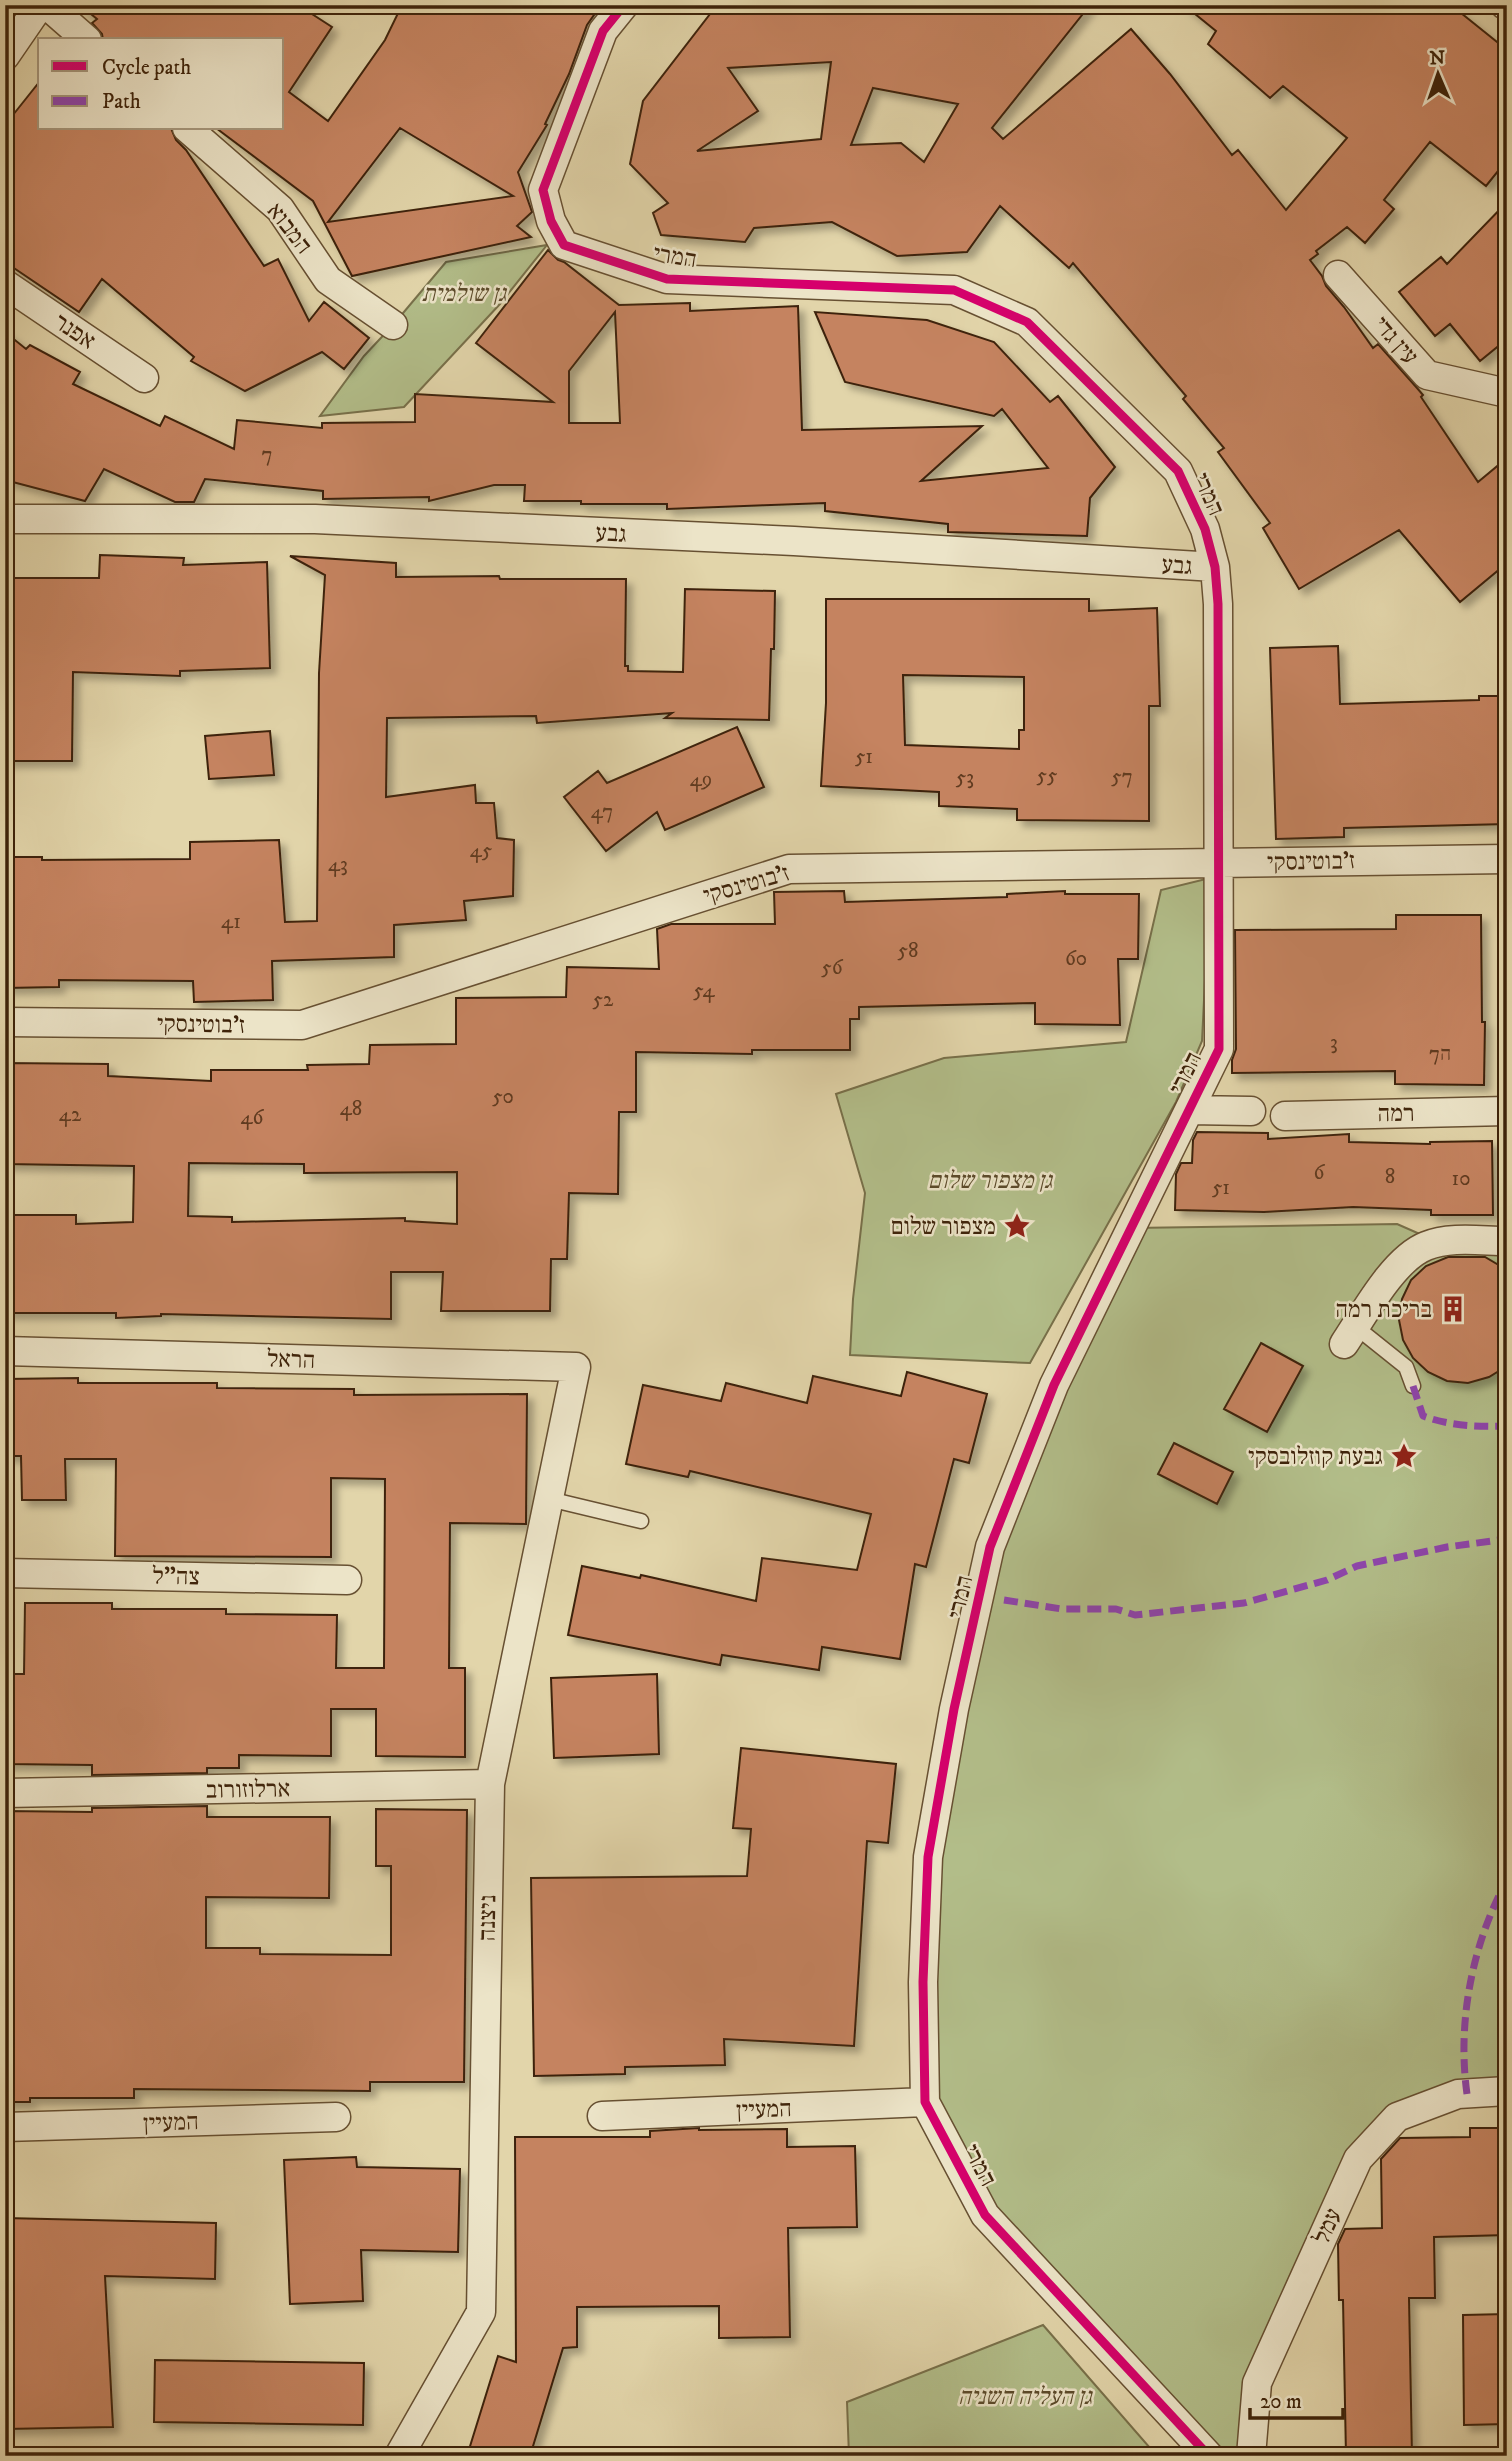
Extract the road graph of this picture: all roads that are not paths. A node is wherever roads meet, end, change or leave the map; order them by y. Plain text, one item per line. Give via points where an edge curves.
1 (40, 5) edge
2 (47, 5) edge
3 (624, 5) edge
4 (85, 38) edge
5 (5, 56) edge
6 (189, 130) edge
7 (1338, 275) dead end
8 (5, 284) edge
9 (393, 326) dead end
10 (144, 378) dead end
11 (1507, 393) edge
12 (5, 520) edge
13 (1216, 568) junction
14 (1507, 859) edge
15 (1217, 862) junction
16 (5, 1022) edge
17 (1189, 1110) junction
18 (1251, 1111) dead end
19 (1507, 1111) edge
20 (1285, 1116) dead end
21 (1507, 1241) edge
22 (1350, 1336) joint
23 (5, 1351) edge
24 (576, 1367) joint
25 (1413, 1387) dead end
26 (549, 1499) junction
27 (641, 1521) dead end
28 (5, 1573) edge
29 (347, 1580) dead end
30 (490, 1784) junction
31 (5, 1793) edge
32 (1507, 2091) edge
33 (925, 2102) junction
34 (602, 2116) dead end
35 (336, 2117) dead end
36 (5, 2127) edge
37 (399, 2456) edge
38 (1209, 2456) edge
39 (1251, 2456) edge

1 - 5 street
2 - 4 street
3 - 13 street, המרי via 603,31 543,190 564,246 667,279 954,290 1027,322 1178,471 1205,529
6 - 9 street, המבוא via 280,209 328,280
7 - 11 street, עין גדי via 1427,375
8 - 10 street, אפנר
12 - 13 street, גבע via 315,519 794,541
13 - 15 street, המרי
14 - 15 street, ז'בוטינסקי
15 - 16 street, ז'בוטינסקי via 789,869 302,1025
15 - 17 street, המרי via 1219,1049
17 - 18 street
17 - 33 street, המרי via 1054,1385 990,1547 954,1709 928,1857
19 - 20 street, רמה
21 - 22 street via 1426,1246 1395,1270
22 - 25 lane via 1406,1367
23 - 24 street, הראל
24 - 26 street, ניצנה
26 - 27 lane
26 - 30 street, ניצנה
28 - 29 street, צה"ל
30 - 31 street, ארלוזורוב
30 - 37 street, ניצנה via 481,2312
32 - 39 street, עמל via 1458,2094 1397,2118 1358,2159 1257,2383
33 - 34 street, המעיין
33 - 38 street, המרי via 985,2215
35 - 36 street, המעיין

